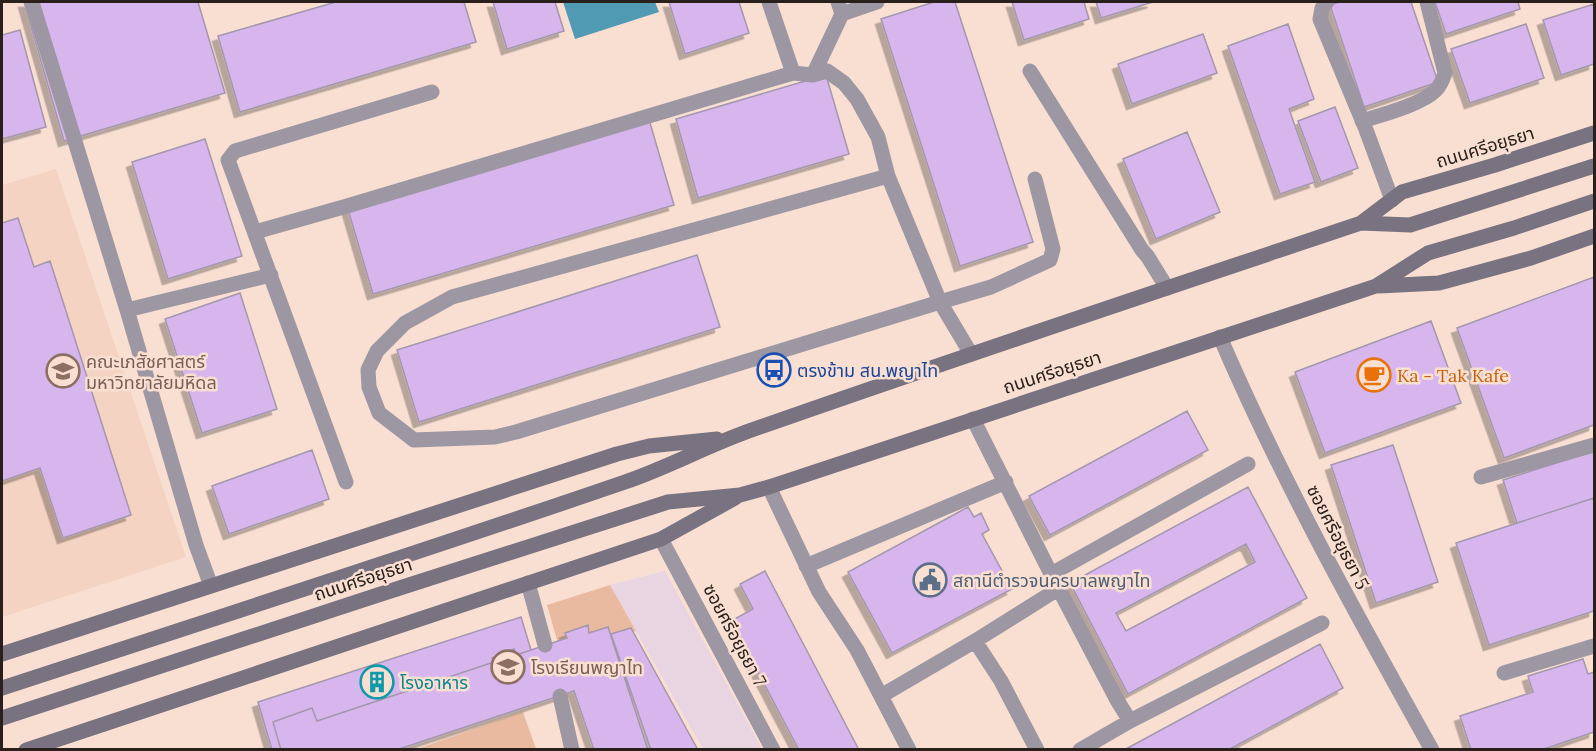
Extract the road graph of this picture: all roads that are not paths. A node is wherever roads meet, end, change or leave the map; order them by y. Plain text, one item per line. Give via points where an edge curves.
1 (32, 2) edge
2 (770, 2) edge
3 (877, 2) edge
4 (1327, 2) edge
5 (1427, 2) edge
6 (840, 8) edge
7 (1030, 71) dead end
8 (793, 74) junction
9 (813, 75) junction
10 (432, 92) dead end
11 (1362, 121) junction
12 (1594, 132) edge
13 (1594, 166) edge
14 (888, 176) junction
15 (1035, 179) dead end
16 (1392, 200) junction
17 (1594, 201) edge
18 (1361, 224) junction
19 (255, 232) junction
20 (1594, 237) edge
21 (271, 275) junction
22 (1376, 286) junction
23 (1167, 288) junction
24 (940, 302) junction
25 (127, 310) junction
26 (1220, 337) junction
27 (971, 354) junction
28 (973, 418) junction
29 (732, 437) junction
30 (1594, 445) edge
31 (1248, 464) dead end
32 (1481, 477) dead end
33 (346, 482) dead end
34 (1006, 482) junction
35 (769, 487) junction
36 (740, 495) junction
37 (661, 539) junction
38 (806, 566) junction
39 (1051, 574) junction
40 (528, 583) junction
41 (211, 586) junction
42 (1059, 589) junction
43 (1322, 623) dead end
44 (975, 641) junction
45 (545, 645) dead end
46 (1594, 645) edge
47 (2, 654) edge
48 (1504, 673) dead end
49 (2, 688) edge
50 (560, 696) dead end
51 (881, 696) junction
52 (2, 718) edge
53 (1130, 721) junction
54 (26, 750) edge
55 (572, 750) edge
56 (773, 750) edge
57 (909, 750) edge
58 (1036, 750) edge
59 (1080, 750) edge
60 (1432, 750) edge

1 - 25 street
2 - 8 street
3 - 6 street
4 - 11 street via 1320,19
5 - 11 street via 1445,73 1442,81 1425,98
6 - 9 street
7 - 23 street
8 - 9 street
8 - 19 street
9 - 14 street via 826,71 844,83 857,99 878,137
10 - 19 street via 235,151 228,160
11 - 16 street
12 - 16 main road, ถนนศรีอยุธยา via 1402,192
13 - 18 main road, ถนนศรีอยุธยา via 1410,225
14 - 24 street
14 - 24 street via 452,297 405,323 377,351 368,370 369,387 379,413 414,440 495,437
15 - 24 street via 1053,249 1050,260 990,287
16 - 18 main road, ถนนศรีอยุธยา
17 - 22 main road, ถนนศรีอยุธยา via 1428,254
18 - 23 main road, ถนนศรีอยุธยา
19 - 21 street
20 - 22 main road, ถนนศรีอยุธยา via 1439,283
21 - 25 street
21 - 33 street
22 - 26 main road, ถนนศรีอยุธยา
23 - 27 main road, ถนนศรีอยุธยา
24 - 27 street
25 - 41 street
26 - 28 main road, ถนนศรีอยุธยา
26 - 60 street, ซอยศรีอยุธยา 5 via 1283,474
27 - 29 main road, ถนนศรีอยุธยา
28 - 34 street
28 - 35 main road, ถนนศรีอยุธยา
29 - 41 main road, ถนนศรีอยุธยา via 649,446 617,454
29 - 49 main road, ถนนศรีอยุธยา via 631,480
30 - 32 street
31 - 39 street
34 - 38 street
34 - 39 street
35 - 36 main road, ถนนศรีอยุธยา
35 - 38 street
36 - 37 main road, ถนนศรีอยุธยา
36 - 52 main road, ถนนศรีอยุธยา via 668,502
37 - 40 main road, ถนนศรีอยุธยา
37 - 56 street, ซอยศรีอยุธยา 7
38 - 51 street
39 - 42 street
40 - 45 street
40 - 54 main road, ถนนศรีอยุธยา
41 - 47 main road, ถนนศรีอยุธยา
42 - 44 street
42 - 53 street
43 - 53 street
44 - 51 street
44 - 58 street via 1001,681
46 - 48 street
50 - 55 street
51 - 57 street
53 - 59 street

